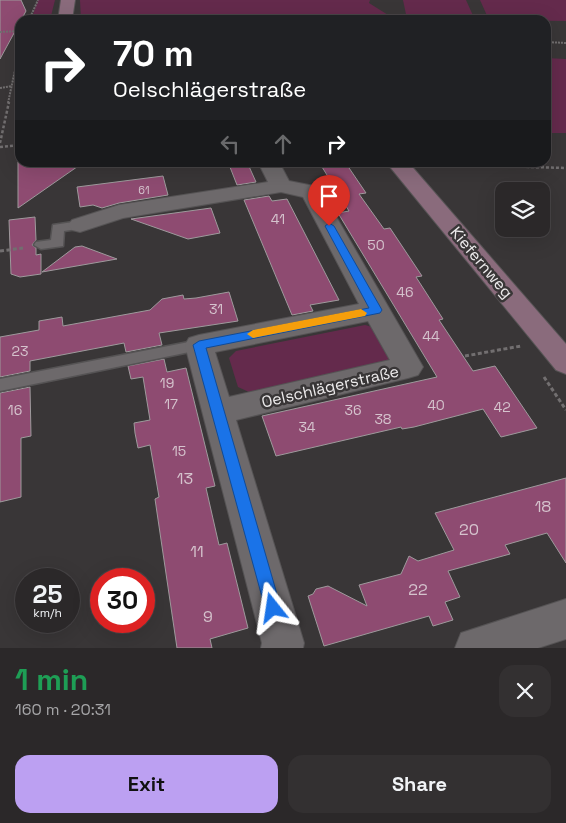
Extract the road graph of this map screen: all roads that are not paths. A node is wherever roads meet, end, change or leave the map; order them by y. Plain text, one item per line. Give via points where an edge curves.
1 (68, 0) edge
2 (66, 15) edge
3 (271, 167) edge
4 (411, 167) edge
5 (281, 186) junction
6 (80, 225) joint
7 (41, 245) dead end
8 (376, 310) junction
9 (199, 345) junction
10 (566, 363) edge
11 (0, 384) edge
12 (218, 412) junction
13 (566, 619) edge
14 (282, 648) edge
15 (476, 648) edge

1 - 2 street
3 - 5 street
4 - 10 street, Kiefernweg
5 - 6 street, Oelschlägerstraße via 119,212
5 - 8 street, Oelschlägerstraße via 311,192
6 - 7 lane, Oelschlägerstraße via 58,228 58,243
8 - 9 street
8 - 12 street, Oelschlägerstraße via 408,367
9 - 11 lane
9 - 12 street
12 - 14 street
13 - 15 street

